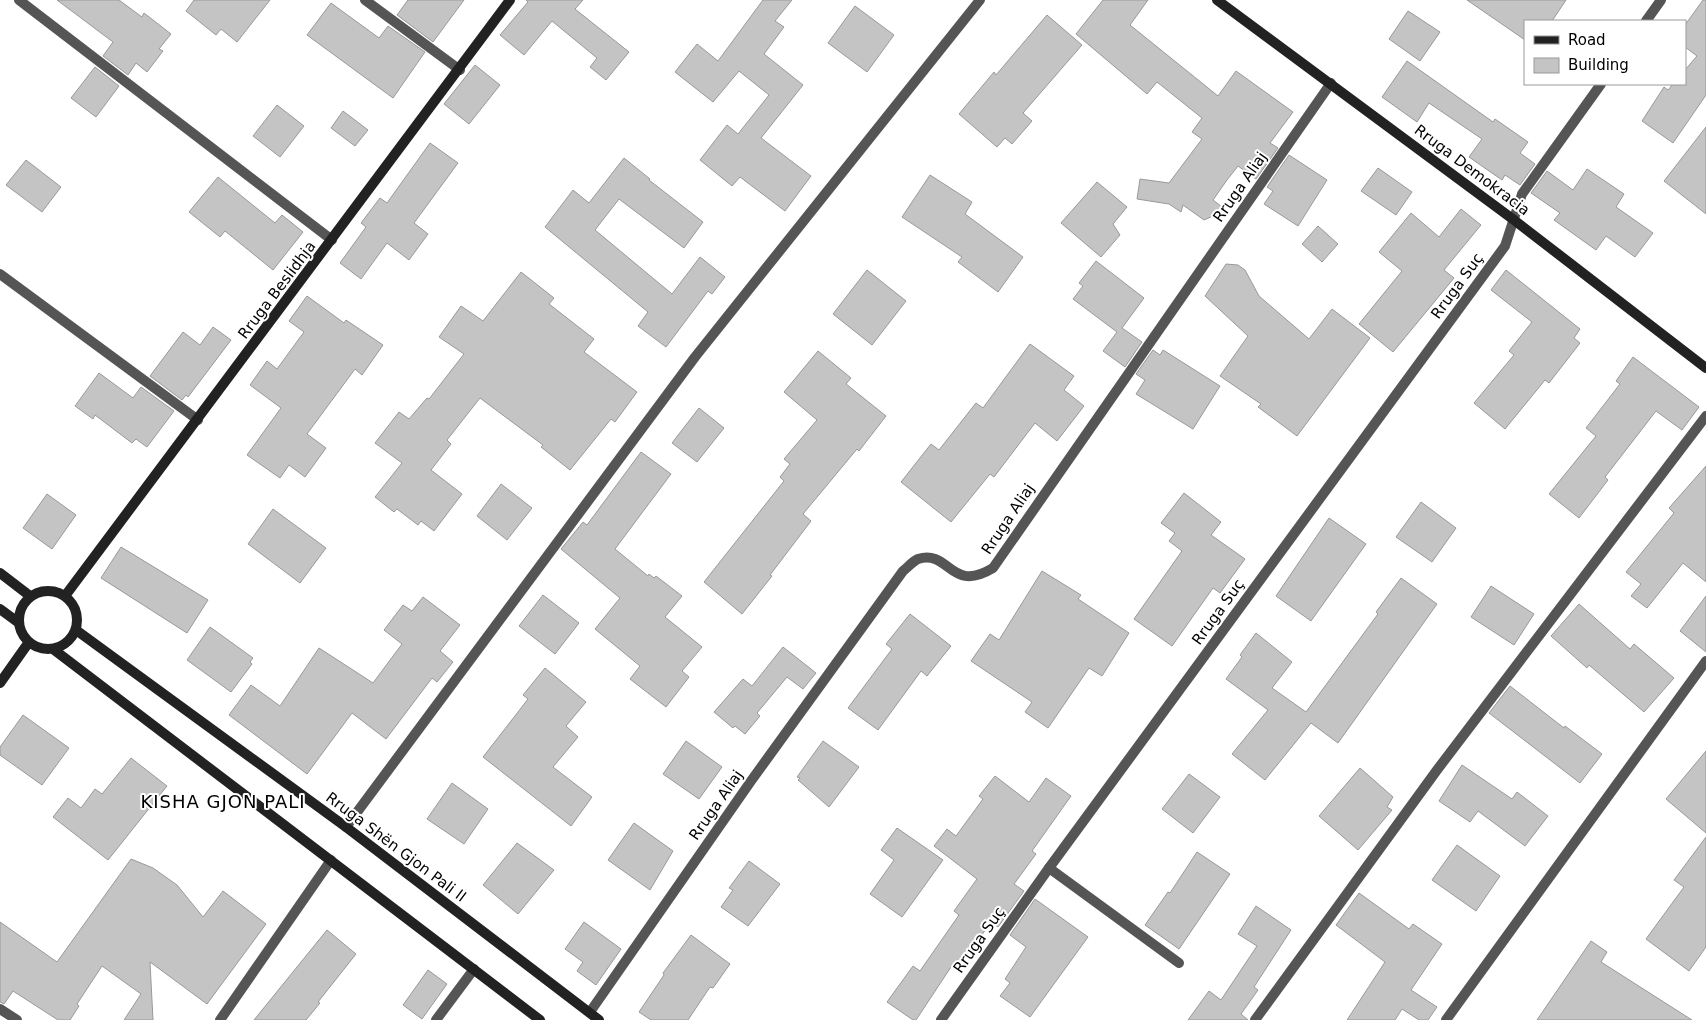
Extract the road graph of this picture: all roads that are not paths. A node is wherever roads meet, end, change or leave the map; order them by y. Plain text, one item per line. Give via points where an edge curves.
1 (19, 0) edge
2 (365, 0) edge
3 (510, 0) edge
4 (980, 0) edge
5 (1216, 0) edge
6 (1661, 0) edge
7 (1647, 20) edge
8 (460, 70) junction
9 (1331, 83) junction
10 (1600, 85) edge
11 (1514, 220) junction
12 (332, 240) junction
13 (0, 274) edge
14 (1706, 368) edge
15 (1706, 416) edge
16 (198, 420) junction
17 (0, 573) edge
18 (30, 596) junction
19 (66, 596) junction
20 (0, 609) edge
21 (19, 623) junction
22 (76, 630) junction
23 (29, 642) junction
24 (53, 649) junction
25 (1706, 661) edge
26 (0, 683) edge
27 (346, 827) junction
28 (331, 860) junction
29 (1049, 868) junction
30 (1179, 963) dead end
31 (474, 969) junction
32 (0, 1009) edge
33 (590, 1012) junction
34 (17, 1020) edge
35 (220, 1020) edge
36 (436, 1020) edge
37 (540, 1020) edge
38 (599, 1020) edge
39 (941, 1020) edge
40 (1255, 1020) edge
41 (1446, 1020) edge

1 - 12 street
2 - 8 street
3 - 8 street, Rruga Beslidhja
4 - 27 street via 695,357
5 - 9 street, Rruga Demokracia
6 - 7 street
8 - 12 street, Rruga Beslidhja
9 - 11 street, Rruga Demokracia
9 - 33 street, Rruga Aliaj via 993,568 979,577 963,577 937,560 918,559 903,571
10 - 11 street, Rruga Suç via 1522,194
11 - 14 street, Rruga Demokracia
11 - 29 street, Rruga Suç via 1505,246
12 - 16 street, Rruga Beslidhja
13 - 16 street
15 - 40 street via 1443,762
16 - 19 street, Rruga Beslidhja
17 - 18 street
18 - 19 street via 48,590
18 - 21 street via 21,608
19 - 22 street via 76,611
20 - 21 street
21 - 23 street
22 - 24 street via 67,642
22 - 27 street, Rruga Shën Gjon Pali II
23 - 24 street via 36,647
23 - 26 street
24 - 28 street
25 - 41 street
27 - 33 street, Rruga Shën Gjon Pali II
28 - 31 street
28 - 35 street
29 - 30 street
29 - 39 street, Rruga Suç
31 - 36 street
31 - 37 street
32 - 34 street
33 - 38 street, Rruga Shën Gjon Pali II

